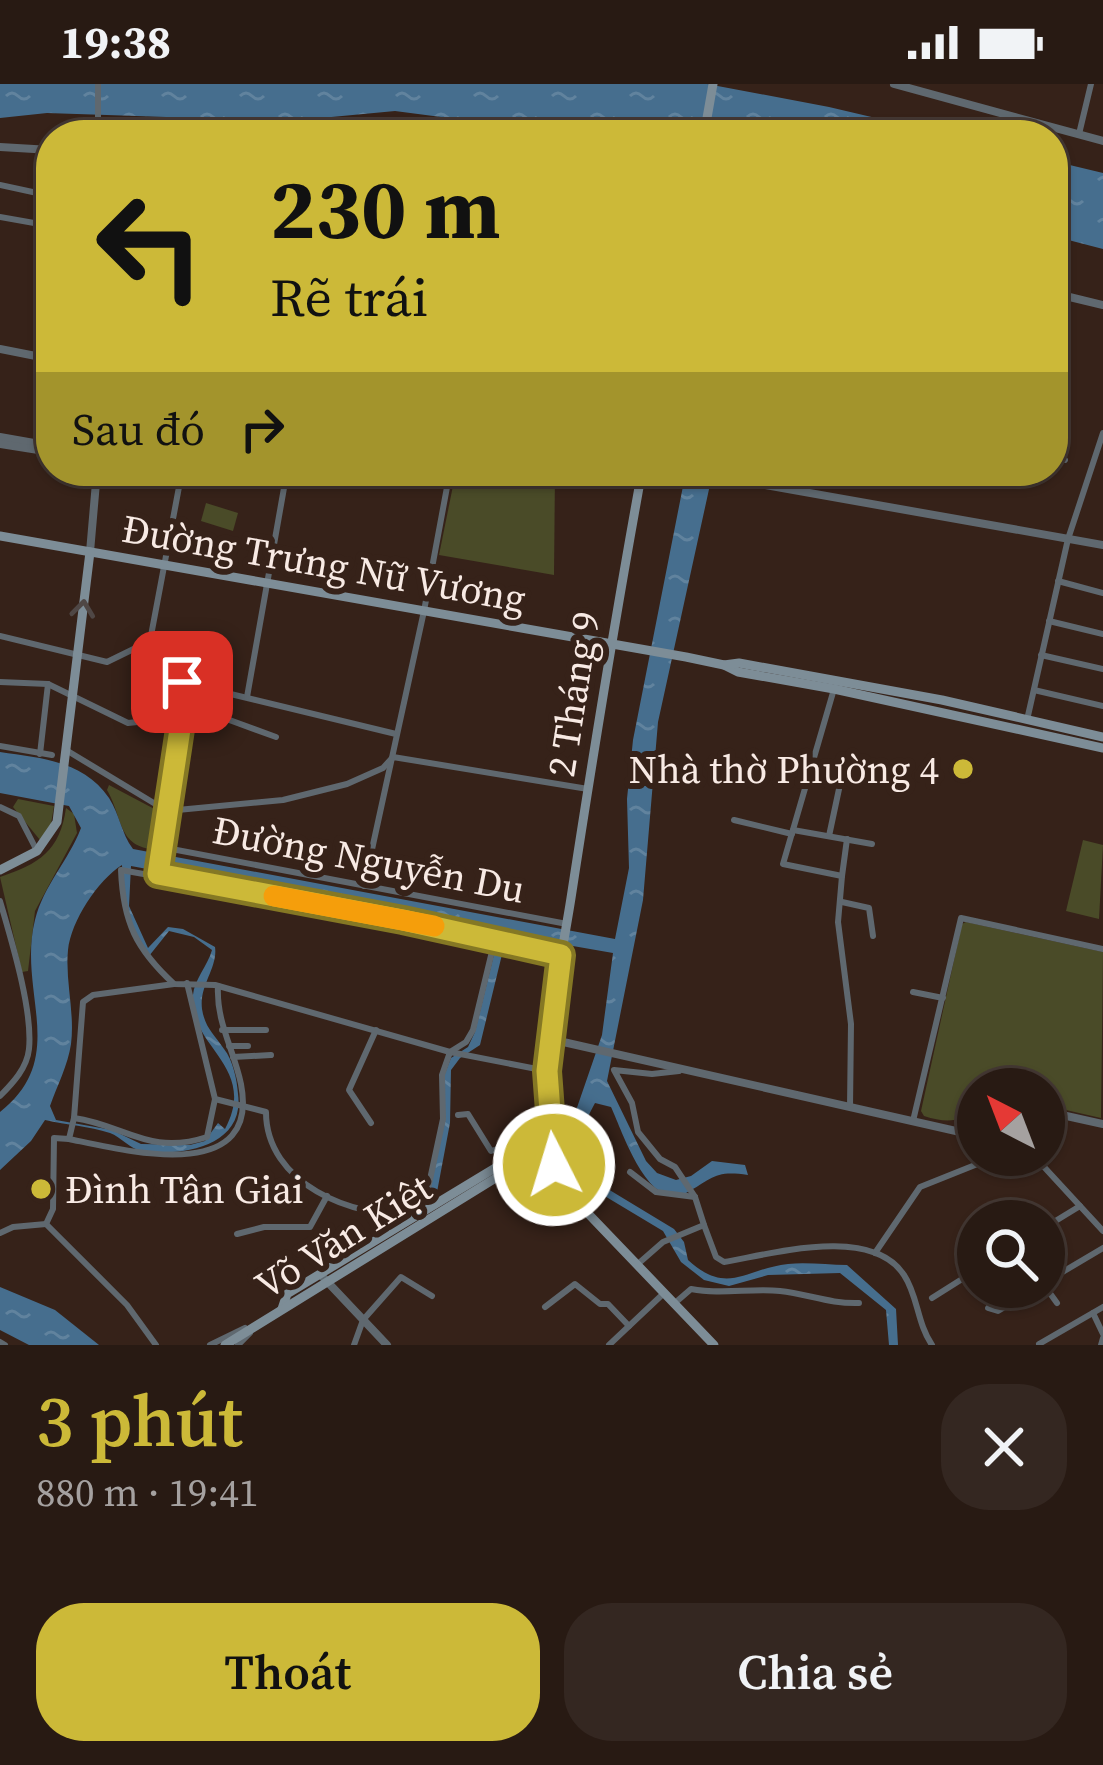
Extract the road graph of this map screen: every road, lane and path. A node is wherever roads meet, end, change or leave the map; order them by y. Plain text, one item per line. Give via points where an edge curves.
1 (98, 84) edge
2 (713, 84) edge
3 (894, 84) edge
4 (1091, 84) edge
5 (910, 85) edge
6 (98, 120) edge
7 (707, 120) edge
8 (1031, 120) edge
9 (1068, 131) edge
10 (1079, 134) junction
11 (1103, 141) edge
12 (0, 147) edge
13 (36, 149) edge
14 (0, 185) edge
15 (36, 193) edge
16 (0, 217) edge
17 (36, 223) edge
18 (1068, 296) edge
19 (1103, 304) edge
20 (0, 349) edge
21 (36, 356) edge
22 (1103, 433) edge
23 (0, 440) edge
24 (36, 446) edge
25 (96, 486) edge
26 (179, 486) edge
27 (284, 486) edge
28 (447, 486) edge
29 (639, 486) edge
30 (762, 486) edge
31 (0, 536) edge
32 (1068, 539) junction
33 (1103, 545) edge
34 (89, 552) junction
35 (164, 565) junction
36 (1058, 581) junction
37 (267, 583) junction
38 (1103, 592) edge
39 (424, 611) junction
40 (1049, 621) junction
41 (1103, 634) edge
42 (0, 636) edge
43 (150, 641) junction
44 (610, 643) junction
45 (77, 654) junction
46 (1042, 655) junction
47 (1103, 669) edge
48 (0, 682) edge
49 (182, 682) junction
50 (48, 684) junction
51 (835, 684) junction
52 (1034, 690) junction
53 (72, 696) junction
54 (247, 697) junction
55 (1103, 706) edge
56 (182, 716) junction
57 (1027, 720) junction
58 (1059, 732) junction
59 (398, 735) junction
60 (276, 737) dead end
61 (1103, 737) edge
62 (0, 746) edge
63 (1103, 748) edge
64 (40, 754) junction
65 (52, 755) dead end
66 (65, 755) junction
67 (393, 757) junction
68 (808, 766) junction
69 (842, 775) junction
70 (855, 778) dead end
71 (587, 789) junction
72 (0, 807) edge
73 (167, 811) junction
74 (734, 820) dead end
75 (792, 832) junction
76 (829, 836) junction
77 (847, 839) junction
78 (872, 844) dead end
79 (161, 849) junction
80 (38, 851) junction
81 (0, 870) edge
82 (158, 872) junction
83 (842, 876) junction
84 (364, 886) junction
85 (0, 901) edge
86 (842, 902) junction
87 (567, 926) junction
88 (873, 936) dead end
89 (495, 939) junction
90 (1103, 949) edge
91 (561, 952) junction
92 (189, 983) junction
93 (174, 984) junction
94 (218, 986) junction
95 (913, 992) dead end
96 (943, 998) junction
97 (222, 1030) junction
98 (266, 1030) dead end
99 (376, 1030) junction
100 (550, 1039) junction
101 (229, 1046) junction
102 (248, 1046) dead end
103 (452, 1053) junction
104 (271, 1055) dead end
105 (233, 1057) junction
106 (684, 1070) junction
107 (547, 1071) junction
108 (0, 1096) edge
109 (218, 1100) junction
110 (241, 1104) junction
111 (850, 1107) junction
112 (458, 1114) dead end
113 (1065, 1116) edge
114 (914, 1121) junction
115 (72, 1122) junction
116 (371, 1123) dead end
117 (550, 1123) junction
118 (1103, 1124) edge
119 (957, 1132) edge
120 (69, 1139) junction
121 (532, 1145) junction
122 (550, 1150) junction
123 (515, 1159) junction
124 (630, 1172) dead end
125 (957, 1172) edge
126 (557, 1174) junction
127 (1057, 1176) edge
128 (328, 1195) junction
129 (695, 1197) junction
130 (1080, 1206) junction
131 (420, 1213) junction
132 (1065, 1215) edge
133 (46, 1224) junction
134 (704, 1225) junction
135 (1103, 1231) edge
136 (0, 1234) edge
137 (237, 1234) dead end
138 (1103, 1248) edge
139 (875, 1253) junction
140 (639, 1263) junction
141 (1065, 1271) edge
142 (324, 1278) junction
143 (957, 1282) edge
144 (666, 1292) junction
145 (433, 1296) dead end
146 (932, 1298) dead end
147 (676, 1302) junction
148 (859, 1303) dead end
149 (545, 1307) dead end
150 (1103, 1307) edge
151 (988, 1308) dead end
152 (1003, 1308) edge
153 (282, 1309) junction
154 (1094, 1313) junction
155 (363, 1320) junction
156 (256, 1325) junction
157 (629, 1326) junction
158 (1102, 1339) edge
159 (1039, 1344) edge
160 (156, 1345) edge
161 (210, 1345) edge
162 (225, 1345) edge
163 (238, 1345) edge
164 (354, 1345) edge
165 (387, 1345) edge
166 (609, 1345) edge
167 (714, 1345) edge
168 (932, 1345) edge

1 - 6 street
2 - 7 main road
3 - 5 street
4 - 10 street
5 - 8 street
9 - 10 street
10 - 11 street
12 - 13 street
14 - 15 street
16 - 17 street
18 - 19 street
20 - 21 street
22 - 32 street
23 - 24 street
25 - 34 street
26 - 35 street
27 - 37 street
28 - 39 street
29 - 44 main road, 2 Tháng 9
30 - 32 street
31 - 34 main road, Đường Trưng Nữ Vương
32 - 33 street
32 - 36 street
34 - 35 main road, Đường Trưng Nữ Vương
45 -> 34 main road
35 - 37 main road, Đường Trưng Nữ Vương
35 - 43 street
36 - 38 street
36 - 40 street
37 - 39 main road, Đường Trưng Nữ Vương
37 - 54 street
39 - 44 main road, Đường Trưng Nữ Vương
39 - 59 street
40 - 41 street
40 - 46 street
42 - 45 street
43 - 45 street via 107,662
43 - 49 street
44 - 51 main road, Đường Trưng Nữ Vương
44 - 71 main road, 2 Tháng 9
45 - 53 main road
46 - 47 street
46 - 52 street
48 - 50 street
49 - 54 street
49 - 56 street
50 - 53 street
50 - 64 street
51 - 57 main road
51 - 58 main road
51 - 68 street
52 - 55 street
52 - 57 street
53 - 56 street via 128,723
53 - 66 main road
54 - 59 street
56 - 60 street via 213,714
56 - 73 street
57 - 58 main road
58 - 61 main road
58 - 63 main road
59 - 67 street
62 - 64 street
64 - 65 street
66 - 73 street
66 - 80 main road via 55,830
67 - 71 street
67 - 73 street via 347,784 283,800
67 - 84 street
68 - 69 street
68 - 75 street
69 - 70 street
69 - 76 street
71 - 87 main road, 2 Tháng 9
72 - 80 street via 19,816
73 - 79 street
74 - 75 street
75 - 76 street
75 - 83 street via 783,864
76 - 77 street
77 - 78 street
77 - 83 street
79 - 82 street
79 - 84 street, Đường Nguyễn Du
80 - 81 main road
82 - 89 street
82 - 93 street via 126,870 124,915 147,957
83 - 86 street
84 - 87 street, Đường Nguyễn Du
85 - 108 street via 29,1049
86 - 88 street via 869,908
86 - 111 street
87 - 91 main road, 2 Tháng 9
89 - 91 street
89 - 103 street via 473,1030
90 - 96 street via 961,918
91 - 100 main road, 2 Tháng 9
92 - 93 street
92 - 94 street
92 - 109 street
93 - 115 street via 87,996
94 - 97 street
94 - 99 street
95 - 96 street
96 - 114 street
97 - 98 street
97 - 101 street
99 - 103 street
99 - 116 street via 349,1090
100 - 106 street
100 - 107 main road, 2 Tháng 9
101 - 102 street
101 - 105 street
103 - 107 street
103 - 131 street
104 - 105 street
105 - 110 street
106 - 111 street
106 - 129 street via 614,1070 638,1132
107 - 117 main road, 2 Tháng 9
109 - 110 street
109 - 115 street via 207,1137 192,1141 141,1141
110 - 120 street via 236,1129 196,1154 153,1156
110 - 128 street via 266,1112 274,1154 287,1171
111 - 114 street
112 - 123 street via 468,1114 490,1151 501,1148
113 - 118 street
114 - 119 street
115 - 120 street
117 - 121 main road, Võ Văn Kiệt
117 - 122 main road, 2 Tháng 9
120 - 133 street via 53,1138
121 - 122 main road
121 - 123 main road, Võ Văn Kiệt
122 - 123 main road
122 - 126 main road, 2 Tháng 9
123 - 126 main road
123 - 131 main road, Võ Văn Kiệt
123 - 142 main road, Võ Văn Kiệt
124 - 129 street via 656,1192
125 - 139 street via 920,1187
126 - 140 main road
127 - 130 street
128 - 131 street via 386,1216
128 - 137 street via 310,1227
129 - 134 street
130 - 132 street
130 - 135 street
131 - 142 main road, Võ Văn Kiệt
133 - 136 street
133 - 160 street via 128,1305
134 - 139 street via 724,1262 794,1246
134 - 140 street via 663,1242
138 - 141 street
139 - 168 street via 903,1272
140 - 144 main road
142 - 153 main road, Võ Văn Kiệt
142 - 153 main road, Võ Văn Kiệt via 287,1294
142 - 155 street
143 - 146 street
144 - 147 main road
144 - 157 street
145 - 155 street via 400,1277
147 - 148 street via 691,1289
147 - 167 main road
149 - 157 street via 575,1284
150 - 154 street
151 - 152 street
153 - 156 main road, Võ Văn Kiệt
154 - 158 street
154 - 159 street
155 - 164 street
155 - 165 street
156 - 161 street
156 - 162 main road, Võ Văn Kiệt
156 - 163 street
157 - 166 street

